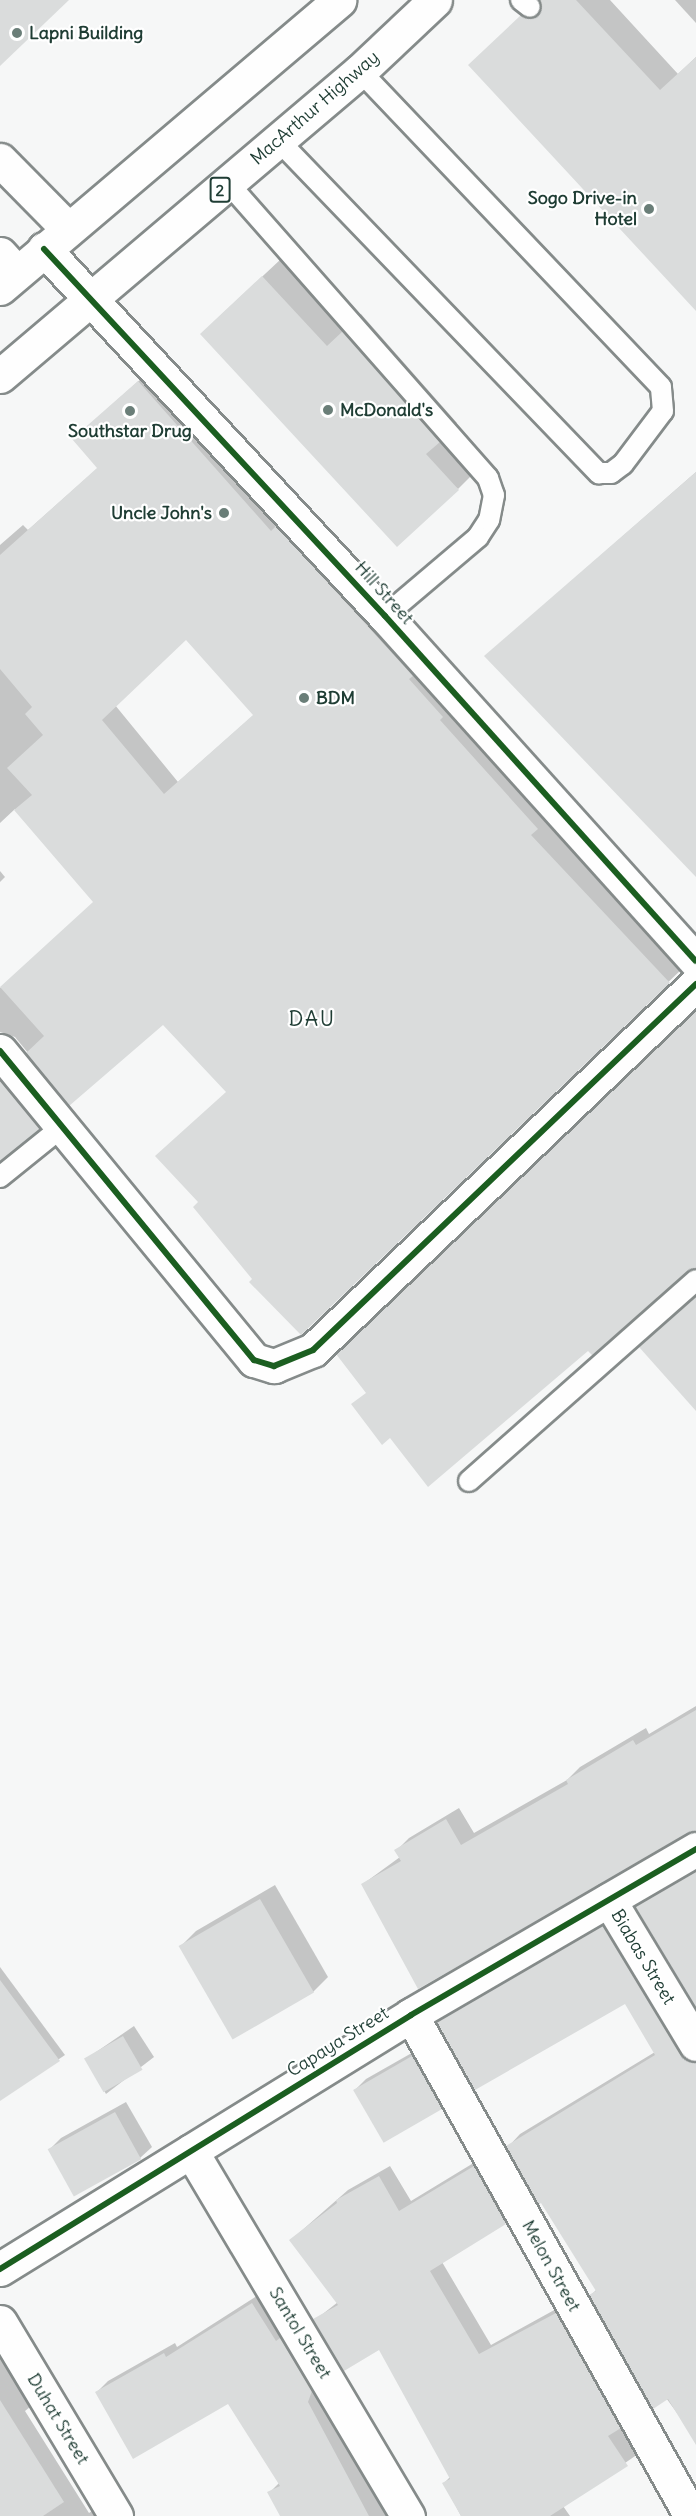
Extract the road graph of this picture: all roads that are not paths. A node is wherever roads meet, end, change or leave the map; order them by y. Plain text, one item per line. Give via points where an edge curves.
1 (339, 0) edge
2 (435, 0) edge
3 (360, 71) junction
4 (278, 140) junction
5 (0, 159) edge
6 (228, 183) junction
7 (56, 239) junction
8 (6, 272) edge
9 (92, 298) junction
10 (0, 376) edge
11 (386, 616) junction
12 (696, 961) edge
13 (696, 984) edge
14 (0, 1051) edge
15 (63, 1127) junction
16 (0, 1177) edge
17 (696, 1280) edge
18 (469, 1480) dead end
19 (696, 1849) edge
20 (609, 1900) junction
21 (411, 2015) junction
22 (696, 2044) edge
23 (191, 2151) junction
24 (0, 2269) edge
25 (0, 2322) edge
26 (116, 2516) edge
27 (408, 2516) edge
28 (691, 2516) edge

1 - 7 main road
2 - 3 main road, MacArthur Highway / 2
3 - 4 main road, MacArthur Highway / 2
3 - 4 lane via 661,387 663,411 623,464 610,473 599,473
4 - 6 main road, MacArthur Highway / 2
5 - 7 main road, Hill Street
6 - 9 main road, MacArthur Highway / 2
6 - 11 lane via 488,478 494,495 489,520 478,537
7 - 8 main road
7 - 9 main road, Hill Street
9 - 10 main road, MacArthur Highway / 2
9 - 11 main road, Hill Street
11 - 12 main road, Hill Street
13 - 15 main road via 313,1350 274,1366 254,1360
14 - 15 main road
15 - 16 lane
17 - 18 lane
19 - 20 main road, Capaya Street
20 - 21 main road, Capaya Street
20 - 22 main road, Biabas Street
21 - 23 main road, Capaya Street
21 - 28 main road, Melon Street
23 - 24 main road, Capaya Street
23 - 27 main road, Santol Street
25 - 26 main road, Duhat Street

